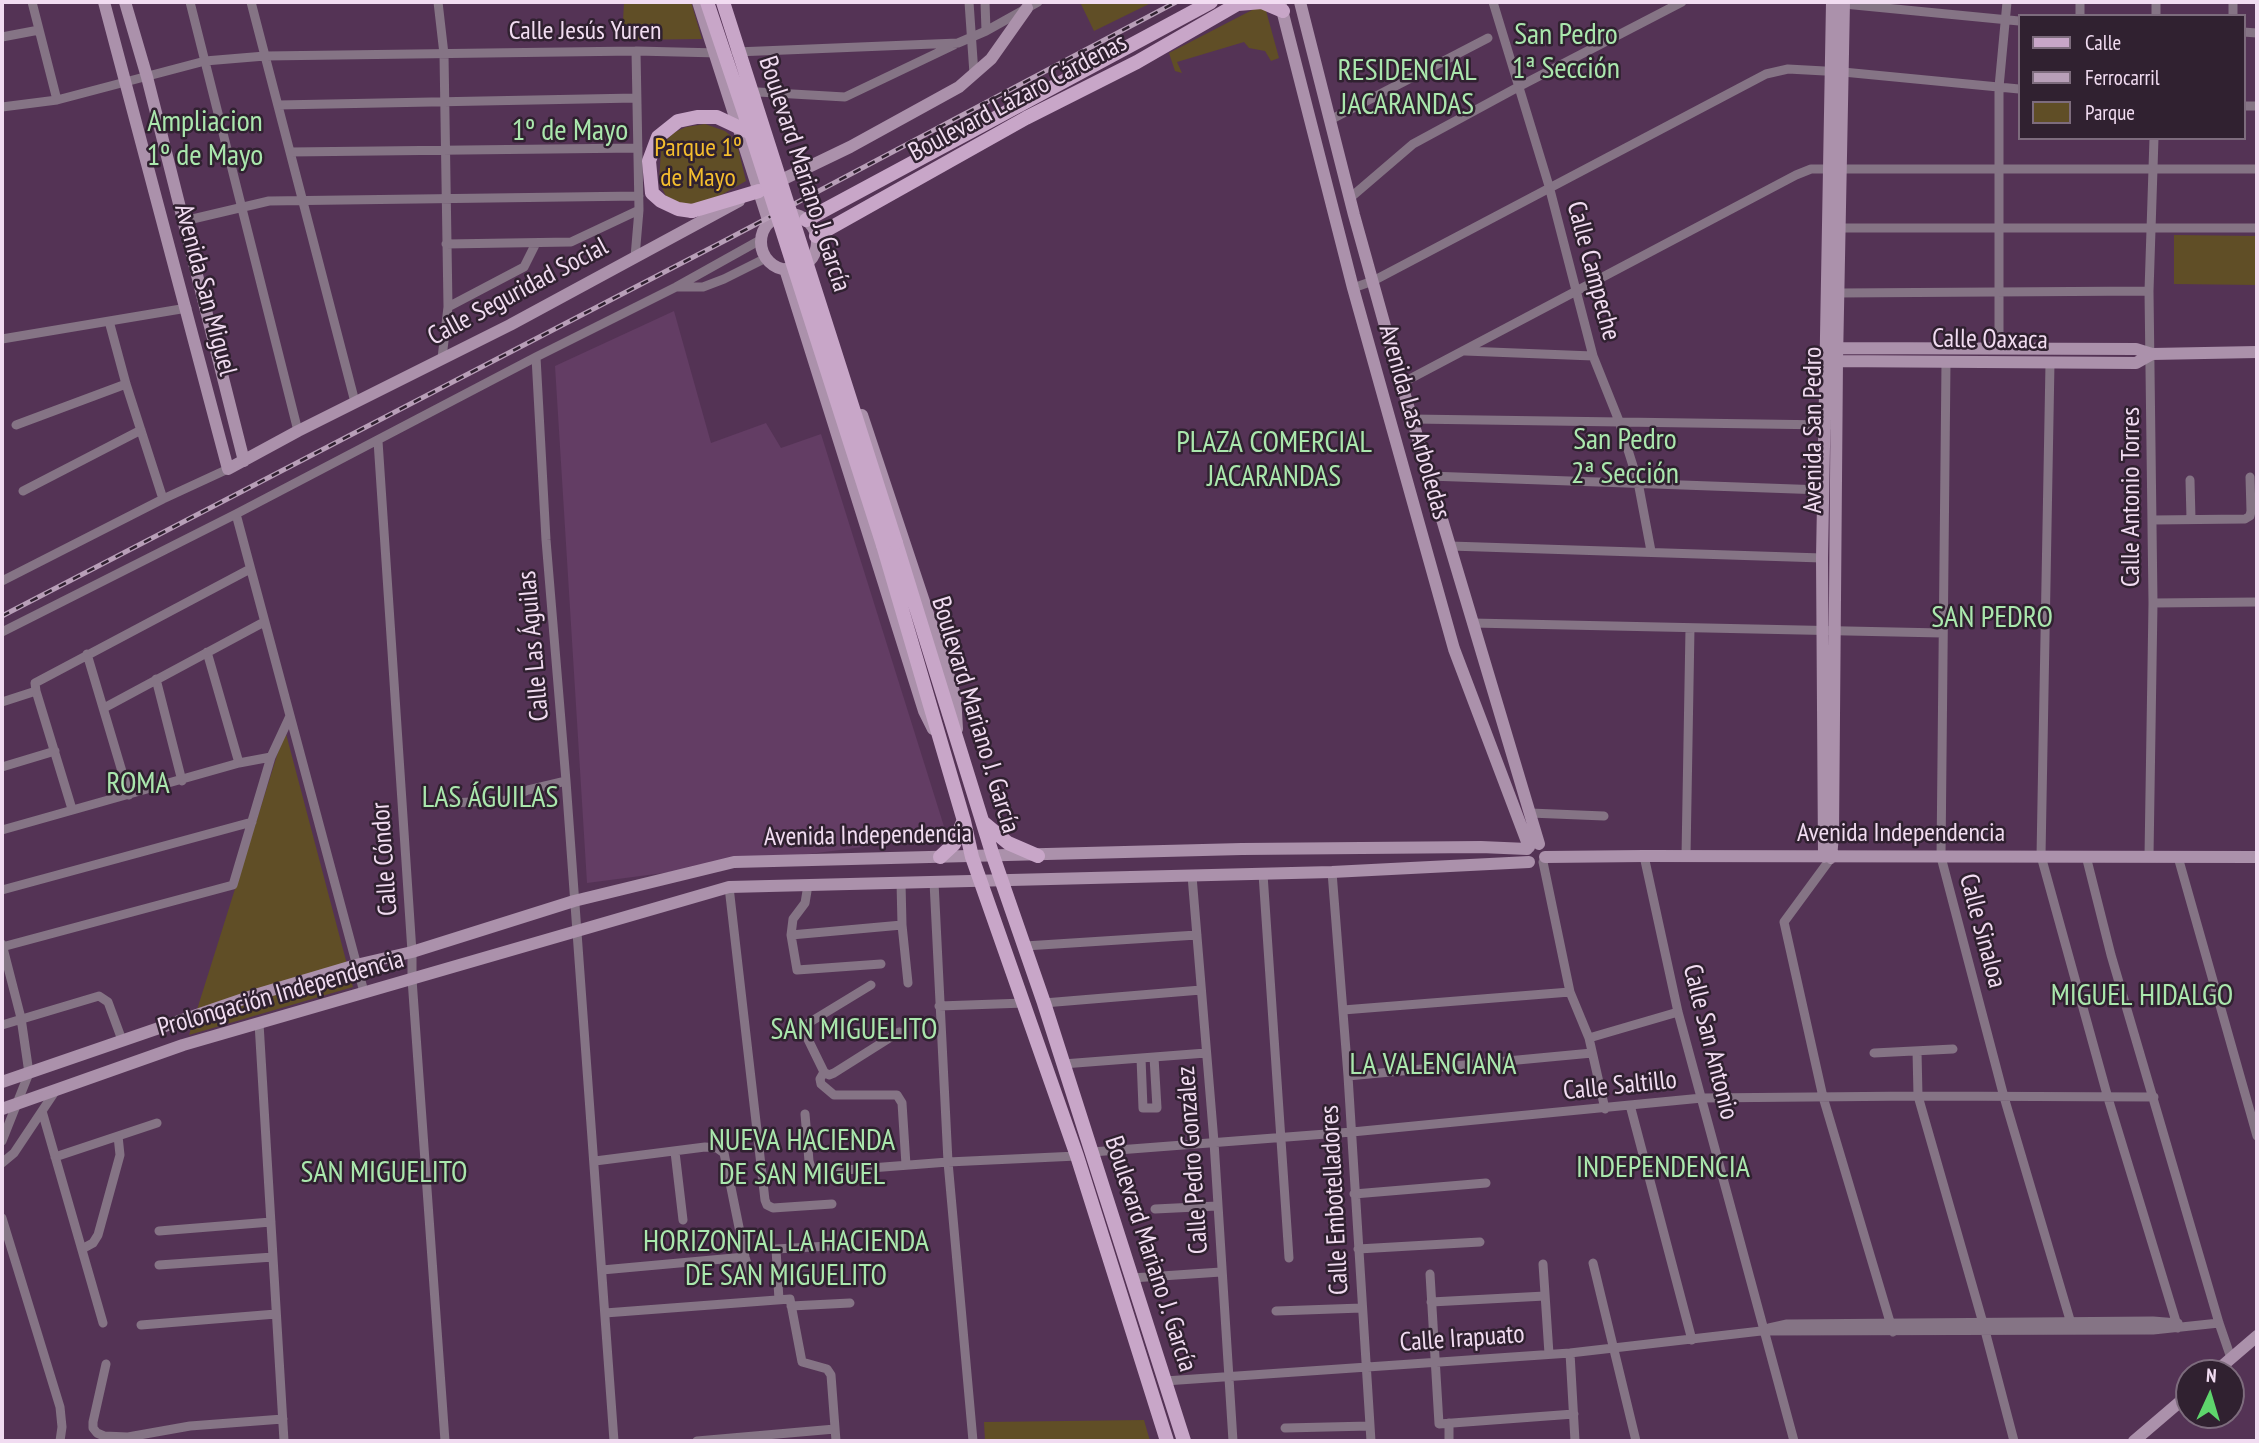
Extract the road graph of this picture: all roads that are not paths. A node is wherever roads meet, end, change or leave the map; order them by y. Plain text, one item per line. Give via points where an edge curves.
1 (32, 2) edge
2 (104, 2) edge
3 (125, 2) edge
4 (190, 2) edge
5 (251, 2) edge
6 (438, 2) edge
7 (698, 2) edge
8 (706, 2) edge
9 (723, 2) edge
10 (730, 2) edge
11 (969, 2) edge
12 (985, 2) edge
13 (1211, 2) edge
14 (1300, 2) edge
15 (1493, 2) edge
16 (1682, 2) edge
17 (1840, 2) edge
18 (1926, 2) edge
19 (2007, 2) edge
20 (1240, 3) edge
21 (1033, 5) edge
22 (1281, 6) edge
23 (1926, 13) junction
24 (985, 20) junction
25 (2007, 20) junction
26 (971, 21) junction
27 (2018, 21) edge
28 (39, 30) junction
29 (986, 32) junction
30 (2, 37) edge
31 (972, 38) junction
32 (1488, 38) dead end
33 (958, 43) junction
34 (636, 51) junction
35 (746, 52) junction
36 (715, 53) junction
37 (444, 54) junction
38 (265, 56) junction
39 (205, 61) junction
40 (1096, 65) junction
41 (1837, 72) junction
42 (974, 74) junction
43 (148, 77) junction
44 (125, 82) junction
45 (1520, 86) junction
46 (1999, 87) junction
47 (2018, 89) edge
48 (1082, 90) junction
49 (758, 92) junction
50 (636, 98) junction
51 (57, 100) junction
52 (444, 102) junction
53 (278, 105) junction
54 (2, 107) edge
55 (1330, 120) junction
56 (751, 133) junction
57 (2154, 140) edge
58 (638, 148) junction
59 (445, 150) junction
60 (290, 152) junction
61 (1835, 168) junction
62 (2257, 169) edge
63 (2153, 170) junction
64 (1999, 171) junction
65 (785, 179) junction
66 (1549, 186) junction
67 (758, 191) junction
68 (639, 196) junction
69 (445, 197) junction
70 (1350, 198) junction
71 (301, 200) junction
72 (241, 208) junction
73 (639, 210) junction
74 (1354, 215) junction
75 (800, 218) junction
76 (184, 220) junction
77 (1336, 221) junction
78 (769, 223) junction
79 (1840, 228) junction
80 (1999, 228) junction
81 (2257, 228) edge
82 (2151, 229) junction
83 (816, 236) junction
84 (762, 239) junction
85 (536, 243) junction
86 (446, 244) junction
87 (635, 257) junction
88 (766, 258) junction
89 (810, 261) junction
90 (785, 270) junction
91 (1373, 281) junction
92 (676, 287) junction
93 (1353, 288) junction
94 (1577, 289) junction
95 (1839, 292) junction
96 (1999, 292) junction
97 (2149, 292) junction
98 (821, 294) junction
99 (796, 303) junction
100 (448, 307) junction
101 (187, 308) junction
102 (109, 321) junction
103 (2, 339) edge
104 (1999, 349) junction
105 (1463, 351) junction
106 (2257, 352) edge
107 (2152, 354) junction
108 (1831, 355) junction
109 (1593, 356) junction
110 (2033, 356) junction
111 (536, 357) junction
112 (442, 358) junction
113 (1946, 362) junction
114 (2050, 363) junction
115 (1402, 383) junction
116 (127, 384) junction
117 (355, 401) junction
118 (1412, 419) junction
119 (1619, 421) junction
120 (16, 425) dead end
121 (1830, 425) junction
122 (141, 430) junction
123 (298, 430) junction
124 (378, 441) junction
125 (244, 461) junction
126 (880, 468) junction
127 (228, 469) junction
128 (1429, 475) junction
129 (850, 476) junction
130 (2250, 477) dead end
131 (2190, 480) dead end
132 (1638, 482) junction
133 (1823, 490) junction
134 (23, 491) dead end
135 (163, 499) junction
136 (236, 514) junction
137 (2191, 519) junction
138 (2153, 520) junction
139 (889, 544) junction
140 (1450, 546) junction
141 (1650, 551) junction
142 (1822, 558) junction
143 (250, 569) junction
144 (2, 581) edge
145 (1463, 593) junction
146 (1440, 598) junction
147 (2257, 602) edge
148 (2153, 603) junction
149 (264, 622) junction
150 (1472, 623) junction
151 (1690, 628) junction
152 (1821, 631) junction
153 (1836, 631) junction
154 (2, 632) edge
155 (1942, 633) junction
156 (207, 652) junction
157 (86, 654) junction
158 (156, 678) junction
159 (35, 687) junction
160 (2, 702) edge
161 (104, 708) junction
162 (290, 716) junction
163 (958, 743) junction
164 (941, 745) junction
165 (55, 751) junction
166 (271, 757) junction
167 (239, 763) junction
168 (2, 767) edge
169 (182, 780) junction
170 (566, 781) junction
171 (129, 795) junction
172 (452, 803) dead end
173 (72, 809) junction
174 (1530, 813) junction
175 (1604, 816) dead end
176 (252, 821) junction
177 (964, 821) junction
178 (982, 821) junction
179 (2, 830) edge
180 (1436, 847) junction
181 (1299, 848) junction
182 (1535, 854) junction
183 (993, 856) junction
184 (1038, 856) junction
185 (1644, 856) junction
186 (1686, 856) junction
187 (2041, 856) junction
188 (2086, 856) junction
189 (2149, 856) junction
190 (940, 857) junction
191 (972, 857) junction
192 (1941, 857) junction
193 (2178, 857) junction
194 (2257, 857) edge
195 (1826, 861) junction
196 (1437, 867) junction
197 (1332, 872) junction
198 (1300, 873) junction
199 (1262, 874) junction
200 (1192, 876) junction
201 (980, 881) junction
202 (1002, 881) junction
203 (901, 882) junction
204 (934, 882) junction
205 (808, 885) junction
206 (729, 887) junction
207 (2, 890) edge
208 (574, 901) junction
209 (513, 921) joint
210 (902, 925) junction
211 (575, 932) junction
212 (791, 935) junction
213 (1197, 935) junction
214 (2, 946) edge
215 (1024, 946) junction
216 (412, 952) junction
217 (881, 964) dead end
218 (356, 965) junction
219 (412, 979) junction
220 (908, 983) dead end
221 (871, 985) dead end
222 (1201, 990) junction
223 (365, 992) junction
224 (1570, 992) junction
225 (1025, 1003) junction
226 (1044, 1003) junction
227 (939, 1006) junction
228 (1343, 1010) junction
229 (1678, 1012) junction
230 (21, 1018) junction
231 (259, 1023) junction
232 (2, 1025) edge
233 (899, 1032) dead end
234 (1589, 1038) junction
235 (122, 1040) junction
236 (1953, 1049) dead end
237 (1917, 1051) junction
238 (1206, 1053) junction
239 (1592, 1053) junction
240 (1874, 1053) dead end
241 (1154, 1056) junction
242 (1141, 1058) junction
243 (1063, 1064) junction
244 (29, 1073) junction
245 (829, 1073) junction
246 (1348, 1076) junction
247 (2, 1082) edge
248 (56, 1090) junction
249 (1917, 1096) junction
250 (1823, 1097) junction
251 (2004, 1097) junction
252 (2154, 1097) junction
253 (1702, 1098) junction
254 (2108, 1098) junction
255 (15, 1104) junction
256 (1630, 1105) junction
257 (2, 1109) edge
258 (1605, 1109) junction
259 (42, 1111) junction
260 (805, 1114) dead end
261 (157, 1122) dead end
262 (1352, 1132) junction
263 (118, 1136) junction
264 (2257, 1136) edge
265 (1281, 1137) junction
266 (2, 1141) edge
267 (1213, 1142) junction
268 (675, 1152) junction
269 (1092, 1152) junction
270 (1077, 1156) junction
271 (55, 1157) junction
272 (594, 1161) junction
273 (948, 1162) junction
274 (2, 1163) edge
275 (906, 1165) junction
276 (1486, 1182) dead end
277 (1354, 1194) junction
278 (832, 1204) dead end
279 (1217, 1206) junction
280 (1155, 1209) dead end
281 (2, 1218) edge
282 (683, 1220) dead end
283 (271, 1222) junction
284 (159, 1231) dead end
285 (1480, 1242) dead end
286 (847, 1245) dead end
287 (82, 1249) junction
288 (1358, 1249) junction
289 (273, 1257) junction
290 (744, 1257) junction
291 (1289, 1258) dead end
292 (1593, 1263) dead end
293 (1543, 1264) dead end
294 (159, 1265) dead end
295 (602, 1270) junction
296 (1222, 1272) junction
297 (1430, 1274) dead end
298 (751, 1277) dead end
299 (1132, 1278) junction
300 (1545, 1296) junction
301 (779, 1300) junction
302 (1431, 1302) junction
303 (850, 1303) dead end
304 (791, 1306) junction
305 (1362, 1308) junction
306 (1276, 1311) dead end
307 (605, 1313) junction
308 (276, 1314) junction
309 (103, 1323) dead end
310 (2218, 1323) junction
311 (141, 1325) dead end
312 (2072, 1326) junction
313 (2177, 1326) junction
314 (1984, 1327) junction
315 (1893, 1328) junction
316 (1764, 1331) junction
317 (2257, 1336) edge
318 (1692, 1340) junction
319 (1614, 1349) junction
320 (1570, 1353) junction
321 (1549, 1354) junction
322 (2231, 1358) joint
323 (1434, 1362) junction
324 (106, 1364) dead end
325 (1365, 1366) junction
326 (1228, 1377) junction
327 (1165, 1381) junction
328 (2175, 1406) edge
329 (1574, 1414) junction
330 (282, 1419) junction
331 (1449, 1423) junction
332 (1370, 1426) junction
333 (1285, 1428) dead end
334 (835, 1429) junction
335 (60, 1441) edge
336 (284, 1441) edge
337 (445, 1441) edge
338 (614, 1441) edge
339 (697, 1441) edge
340 (836, 1441) edge
341 (973, 1441) edge
342 (1167, 1441) edge
343 (1184, 1441) edge
344 (1233, 1441) edge
345 (1371, 1441) edge
346 (1450, 1441) edge
347 (1575, 1441) edge
348 (1636, 1441) edge
349 (1794, 1441) edge
350 (2014, 1441) edge
351 (2134, 1441) edge

1 - 28 street
2 - 44 street, Avenida San Miguel
3 - 43 street, Avenida San Miguel
4 - 39 street
5 - 38 street
6 - 37 street
7 - 36 street
8 - 56 main road, Boulevard Mariano J. García, bridge
9 - 139 main road, Boulevard Mariano J. García, bridge
10 - 35 street
11 - 26 street
12 - 24 street
13 - 40 main road, Boulevard Lázaro Cárdenas
14 - 55 street, Avenida Las Arboledas
15 - 45 street, Calle Campeche
16 - 45 street
17 - 23 street
17 - 41 street, Avenida San Pedro
18 - 23 street
19 - 25 street
20 - 22 main road
20 - 48 main road, Boulevard Lázaro Cárdenas
21 - 29 street, Calle Jesús Yuren
21 - 42 street, Calle Seguridad Social
22 - 77 street, Avenida Las Arboledas
23 - 25 street
24 - 26 street
24 - 29 street
25 - 27 street
25 - 46 street
26 - 31 street
28 - 30 street
28 - 51 street
29 - 31 street, Calle Jesús Yuren
31 - 33 street, Calle Jesús Yuren
31 - 42 street
32 - 55 street
33 - 35 street, Calle Jesús Yuren
33 - 49 street via 845,97
34 - 36 street, Calle Jesús Yuren
34 - 37 street, Calle Jesús Yuren
34 - 50 street
35 - 36 street, Calle Jesús Yuren
35 - 49 street
36 - 67 street
37 - 38 street, Calle Jesús Yuren
37 - 52 street
38 - 39 street, Calle Jesús Yuren
38 - 53 street
39 - 43 street, Calle Jesús Yuren
39 - 72 street
40 - 48 main road via 1083,80
40 - 75 main road, Boulevard Lázaro Cárdenas
41 - 46 street
41 - 61 street, Avenida San Pedro
41 - 66 street via 1788,69 1766,74
42 - 65 street, Calle Seguridad Social via 947,94
43 - 44 street, Calle Jesús Yuren
43 - 76 street, Avenida San Miguel
44 - 51 street, Calle Jesús Yuren
44 - 101 street, Avenida San Miguel
45 - 66 street, Calle Campeche
45 - 70 street via 1413,144
46 - 47 street
46 - 64 street
48 - 83 main road, Boulevard Lázaro Cárdenas
49 - 65 street
50 - 52 street
50 - 58 street
51 - 54 street, Calle Jesús Yuren
52 - 53 street
52 - 59 street
53 - 60 street
55 - 70 street, Avenida Las Arboledas
56 - 67 main road, bridge via 717,117 678,121 658,137 649,161 652,193 678,209 692,211
56 - 139 main road, Boulevard Mariano J. García, bridge
57 - 63 street, Calle Antonio Torres
58 - 59 street
58 - 68 street
59 - 60 street
59 - 69 street
60 - 71 street
61 - 64 street
61 - 79 street, Avenida San Pedro
61 - 94 street via 1796,174
61 - 108 street, Avenida San Pedro
62 - 63 street
63 - 64 street
63 - 82 street, Calle Antonio Torres
64 - 80 street
65 - 67 street, Calle Seguridad Social
65 - 75 street
66 - 91 street
66 - 94 street, Calle Campeche
67 - 78 street
67 - 87 street, Calle Seguridad Social
68 - 69 street
68 - 73 street
69 - 71 street
69 - 86 street
70 - 74 street, Avenida Las Arboledas
71 - 72 street
71 - 117 street
72 - 76 street
72 - 123 street
73 - 85 street via 571,242
73 - 87 street
74 - 77 street
74 - 91 street, Avenida Las Arboledas
75 - 78 street via 781,216
75 - 83 street
76 - 125 street, Avenida San Miguel
77 - 93 street, Avenida Las Arboledas
78 - 84 street
79 - 80 street
79 - 95 street, Avenida San Pedro
80 - 82 street
80 - 96 street
81 - 82 street
82 - 97 street, Calle Antonio Torres
83 - 89 street
84 - 88 street
84 - 92 street
85 - 86 street
85 - 100 street via 524,267
86 - 100 street
87 - 112 street, Calle Seguridad Social
88 - 90 street
88 - 92 street via 703,287
89 - 90 street
89 - 98 street
90 - 99 street
91 - 93 street
91 - 115 street, Avenida Las Arboledas
92 - 111 street
93 - 146 street, Avenida Las Arboledas
94 - 105 street
94 - 109 street, Calle Campeche
95 - 96 street
95 - 108 street, Avenida San Pedro
96 - 97 street
96 - 104 street
97 - 107 street, Calle Antonio Torres
98 - 99 street via 813,292
98 - 126 street
99 - 129 street
100 - 112 street
101 - 102 street
101 - 127 street, Avenida San Miguel
102 - 103 street
102 - 116 street
104 - 108 street, Calle Oaxaca
104 - 110 street, Calle Oaxaca
105 - 109 street
105 - 115 street
106 - 107 street, Calle Oaxaca
107 - 110 street, Calle Oaxaca via 2136,349
107 - 114 street, Calle Oaxaca via 2136,363
107 - 138 street, Calle Antonio Torres
108 - 113 street, Calle Oaxaca
108 - 121 street, Avenida San Pedro
109 - 119 street, Calle Campeche
110 - 113 street, Calle Oaxaca
110 - 114 street, Calle Oaxaca
111 - 124 street
111 - 170 street, Calle Las Águilas
112 - 117 street, Calle Seguridad Social
113 - 155 street, Calle Sinaloa
114 - 187 street
115 - 118 street, Avenida Las Arboledas
116 - 120 street
116 - 122 street
117 - 123 street, Calle Seguridad Social
118 - 119 street
118 - 128 street, Avenida Las Arboledas
119 - 121 street
119 - 132 street, Calle Campeche
121 - 133 street, Avenida San Pedro
121 - 153 street, Avenida San Pedro
122 - 134 street
122 - 135 street
123 - 125 street, Calle Seguridad Social
124 - 136 street
124 - 216 street, Calle Cóndor
125 - 127 street, Calle Seguridad Social
126 - 129 street via 867,478
126 - 163 street via 955,695
127 - 135 street, Calle Seguridad Social
128 - 132 street
128 - 140 street, Avenida Las Arboledas
129 - 164 street via 924,711
130 - 137 street via 2250,516
131 - 137 street
132 - 133 street
132 - 141 street, Calle Campeche
133 - 142 street, Avenida San Pedro
135 - 144 street, Calle Seguridad Social
136 - 143 street
136 - 154 street
137 - 138 street
138 - 148 street, Calle Antonio Torres
139 - 163 main road, Boulevard Mariano J. García
139 - 164 main road, Boulevard Mariano J. García
140 - 141 street
140 - 145 street, Avenida Las Arboledas
141 - 142 street
142 - 152 street, Avenida San Pedro
143 - 149 street
143 - 157 street
145 - 146 street
145 - 150 street, Avenida Las Arboledas
146 - 182 street, Avenida Las Arboledas via 1454,649
147 - 148 street
148 - 189 street, Calle Antonio Torres
149 - 156 street
149 - 162 street
150 - 151 street
150 - 174 street, Avenida Las Arboledas
151 - 152 street
151 - 186 street
152 - 153 street
152 - 195 street, Avenida San Pedro
153 - 155 street
153 - 195 street, Avenida San Pedro via 1833,835
155 - 192 street, Calle Sinaloa
156 - 158 street
156 - 167 street
157 - 159 street
157 - 161 street
158 - 161 street
158 - 169 street
159 - 160 street
159 - 165 street
161 - 171 street
162 - 166 street
162 - 218 street
163 - 178 main road, Boulevard Mariano J. García
164 - 177 main road, Boulevard Mariano J. García
165 - 168 street
165 - 173 street
166 - 167 street
166 - 176 street
167 - 169 street
169 - 171 street
170 - 172 street via 506,800
170 - 208 street, Calle Las Águilas
171 - 173 street
173 - 179 street
174 - 175 street
174 - 182 street, Avenida Las Arboledas
176 - 207 street
176 - 214 street via 233,885
177 - 190 main road via 954,844
177 - 191 main road, Boulevard Mariano J. García
178 - 183 main road, Boulevard Mariano J. García
178 - 184 main road via 1007,843
180 - 181 street, Avenida Independencia
180 - 182 street, Avenida Independencia
180 - 196 street
181 - 184 street, Avenida Independencia
181 - 198 street
182 - 185 street, Avenida Independencia
182 - 196 street, Avenida Independencia
182 - 224 street
183 - 184 street, Avenida Independencia
183 - 191 street, Avenida Independencia
183 - 202 main road, Boulevard Mariano J. García
185 - 186 street, Avenida Independencia
185 - 229 street, Calle San Antonio
186 - 195 street, Avenida Independencia
187 - 188 street, Avenida Independencia
187 - 192 street, Avenida Independencia
187 - 254 street
188 - 189 street, Avenida Independencia
188 - 252 street
189 - 193 street, Avenida Independencia
190 - 191 street, Avenida Independencia
190 - 208 street, Avenida Independencia via 734,862
191 - 201 main road, Boulevard Mariano J. García
192 - 195 street, Avenida Independencia
192 - 251 street, Calle Sinaloa
193 - 194 street, Avenida Independencia
193 - 264 street
195 - 250 street via 1784,922
196 - 197 street, Avenida Independencia
197 - 198 street, Avenida Independencia
197 - 228 street, Calle Embotelladores
198 - 199 street, Avenida Independencia
199 - 200 street, Avenida Independencia
199 - 265 street
200 - 202 street, Avenida Independencia
200 - 213 street, Calle Pedro González
201 - 202 street, Avenida Independencia
201 - 204 street, Avenida Independencia
201 - 225 main road, Boulevard Mariano J. García
202 - 215 main road, Boulevard Mariano J. García
203 - 204 street, Avenida Independencia
203 - 205 street, Avenida Independencia
203 - 210 street
204 - 227 street
205 - 206 street, Avenida Independencia
205 - 212 street
206 - 211 street, Avenida Independencia
206 - 278 street via 766,1205
208 - 209 street, Avenida Independencia
208 - 211 street, Calle Las Águilas
209 - 216 street, Prolongación Independencia
210 - 212 street
210 - 220 street
211 - 219 street, Prolongación Independencia
211 - 272 street, Calle Las Águilas
212 - 217 street via 797,970
213 - 215 street
213 - 222 street, Calle Pedro González
214 - 230 street
215 - 226 main road, Boulevard Mariano J. García
216 - 218 street, Prolongación Independencia
216 - 219 street, Calle Cóndor
218 - 223 street
218 - 235 street, Prolongación Independencia
219 - 223 street, Prolongación Independencia
219 - 337 street, Calle Cóndor
221 - 245 street via 802,1027
222 - 226 street
222 - 238 street, Calle Pedro González
223 - 231 street, Prolongación Independencia
224 - 228 street
224 - 234 street
225 - 227 street
225 - 270 main road, Boulevard Mariano J. García
226 - 243 main road, Boulevard Mariano J. García
227 - 273 street
228 - 246 street, Calle Embotelladores
229 - 234 street
229 - 253 street, Calle San Antonio
230 - 232 street
230 - 235 street via 99,996 108,1002
230 - 244 street
231 - 248 street, Prolongación Independencia
231 - 283 street
233 - 245 street
234 - 239 street
235 - 244 street, Prolongación Independencia
236 - 237 street
237 - 240 street
237 - 249 street
238 - 241 street
238 - 267 street, Calle Pedro González
239 - 246 street
239 - 258 street
241 - 242 street
241 - 242 street via 1157,1108 1143,1108
242 - 243 street
243 - 269 main road, Boulevard Mariano J. García
244 - 247 street, Prolongación Independencia
244 - 255 street
245 - 275 street via 820,1079 821,1084 834,1095 897,1095 902,1103
246 - 262 street, Calle Embotelladores
248 - 255 street, Prolongación Independencia
248 - 259 street
249 - 250 street, Calle Saltillo
249 - 251 street, Calle Saltillo
249 - 314 street
250 - 253 street, Calle Saltillo
250 - 315 street
251 - 254 street, Calle Saltillo
251 - 312 street, Calle Sinaloa
252 - 254 street, Calle Saltillo
252 - 310 street
253 - 256 street, Calle Saltillo
253 - 316 street, Calle San Antonio
254 - 313 street
255 - 257 street, Prolongación Independencia
255 - 266 street
256 - 258 street, Calle Saltillo
256 - 318 street
258 - 262 street, Calle Saltillo
259 - 271 street
259 - 274 street
260 - 275 street via 809,1161 818,1172
261 - 263 street
262 - 265 street, Calle Saltillo
262 - 277 street, Calle Embotelladores
263 - 271 street
263 - 287 street via 120,1156 98,1234
265 - 267 street, Calle Saltillo
265 - 291 street
267 - 269 street, Calle Saltillo
267 - 279 street, Calle Pedro González
268 - 272 street
268 - 282 street
268 - 290 street via 705,1147 724,1153
269 - 299 main road, Boulevard Mariano J. García
270 - 273 street
270 - 342 main road, Boulevard Mariano J. García
271 - 287 street
272 - 295 street, Calle Las Águilas
273 - 275 street
273 - 341 street
276 - 277 street
277 - 288 street, Calle Embotelladores
279 - 280 street
279 - 296 street, Calle Pedro González
281 - 335 street via 61,1408
283 - 284 street
283 - 289 street
285 - 288 street
286 - 301 street via 776,1249
287 - 309 street
288 - 305 street, Calle Embotelladores
289 - 294 street
289 - 308 street
290 - 295 street
290 - 298 street
292 - 319 street
293 - 300 street
295 - 307 street, Calle Las Águilas
296 - 299 street
296 - 326 street, Calle Pedro González
297 - 302 street
299 - 327 main road, Boulevard Mariano J. García
300 - 302 street
300 - 321 street
301 - 304 street via 790,1299
301 - 307 street
302 - 323 street
303 - 304 street
304 - 334 street via 802,1363 827,1369 831,1375
305 - 306 street
305 - 325 street, Calle Embotelladores
307 - 338 street, Calle Las Águilas
308 - 311 street
308 - 330 street
310 - 313 street, Calle Irapuato
310 - 322 street
312 - 313 street, Calle Irapuato
312 - 314 street, Calle Irapuato
314 - 315 street, Calle Irapuato
314 - 350 street
315 - 316 street, Calle Irapuato via 1787,1324
316 - 318 street, Calle Irapuato
316 - 349 street, Calle San Antonio
317 - 322 street
318 - 319 street, Calle Irapuato
319 - 320 street, Calle Irapuato
319 - 348 street
320 - 321 street, Calle Irapuato
320 - 329 street
321 - 323 street, Calle Irapuato
323 - 325 street, Calle Irapuato
323 - 331 street via 1439,1423
324 - 330 street via 93,1422 97,1433 104,1436
325 - 326 street, Calle Irapuato
325 - 332 street, Calle Embotelladores
326 - 327 street, Calle Irapuato
326 - 344 street, Calle Pedro González
327 - 343 main road, Boulevard Mariano J. García
328 - 351 street
329 - 331 street
329 - 347 street
330 - 336 street
331 - 346 street
332 - 333 street
332 - 345 street, Calle Embotelladores
334 - 339 street
334 - 340 street

